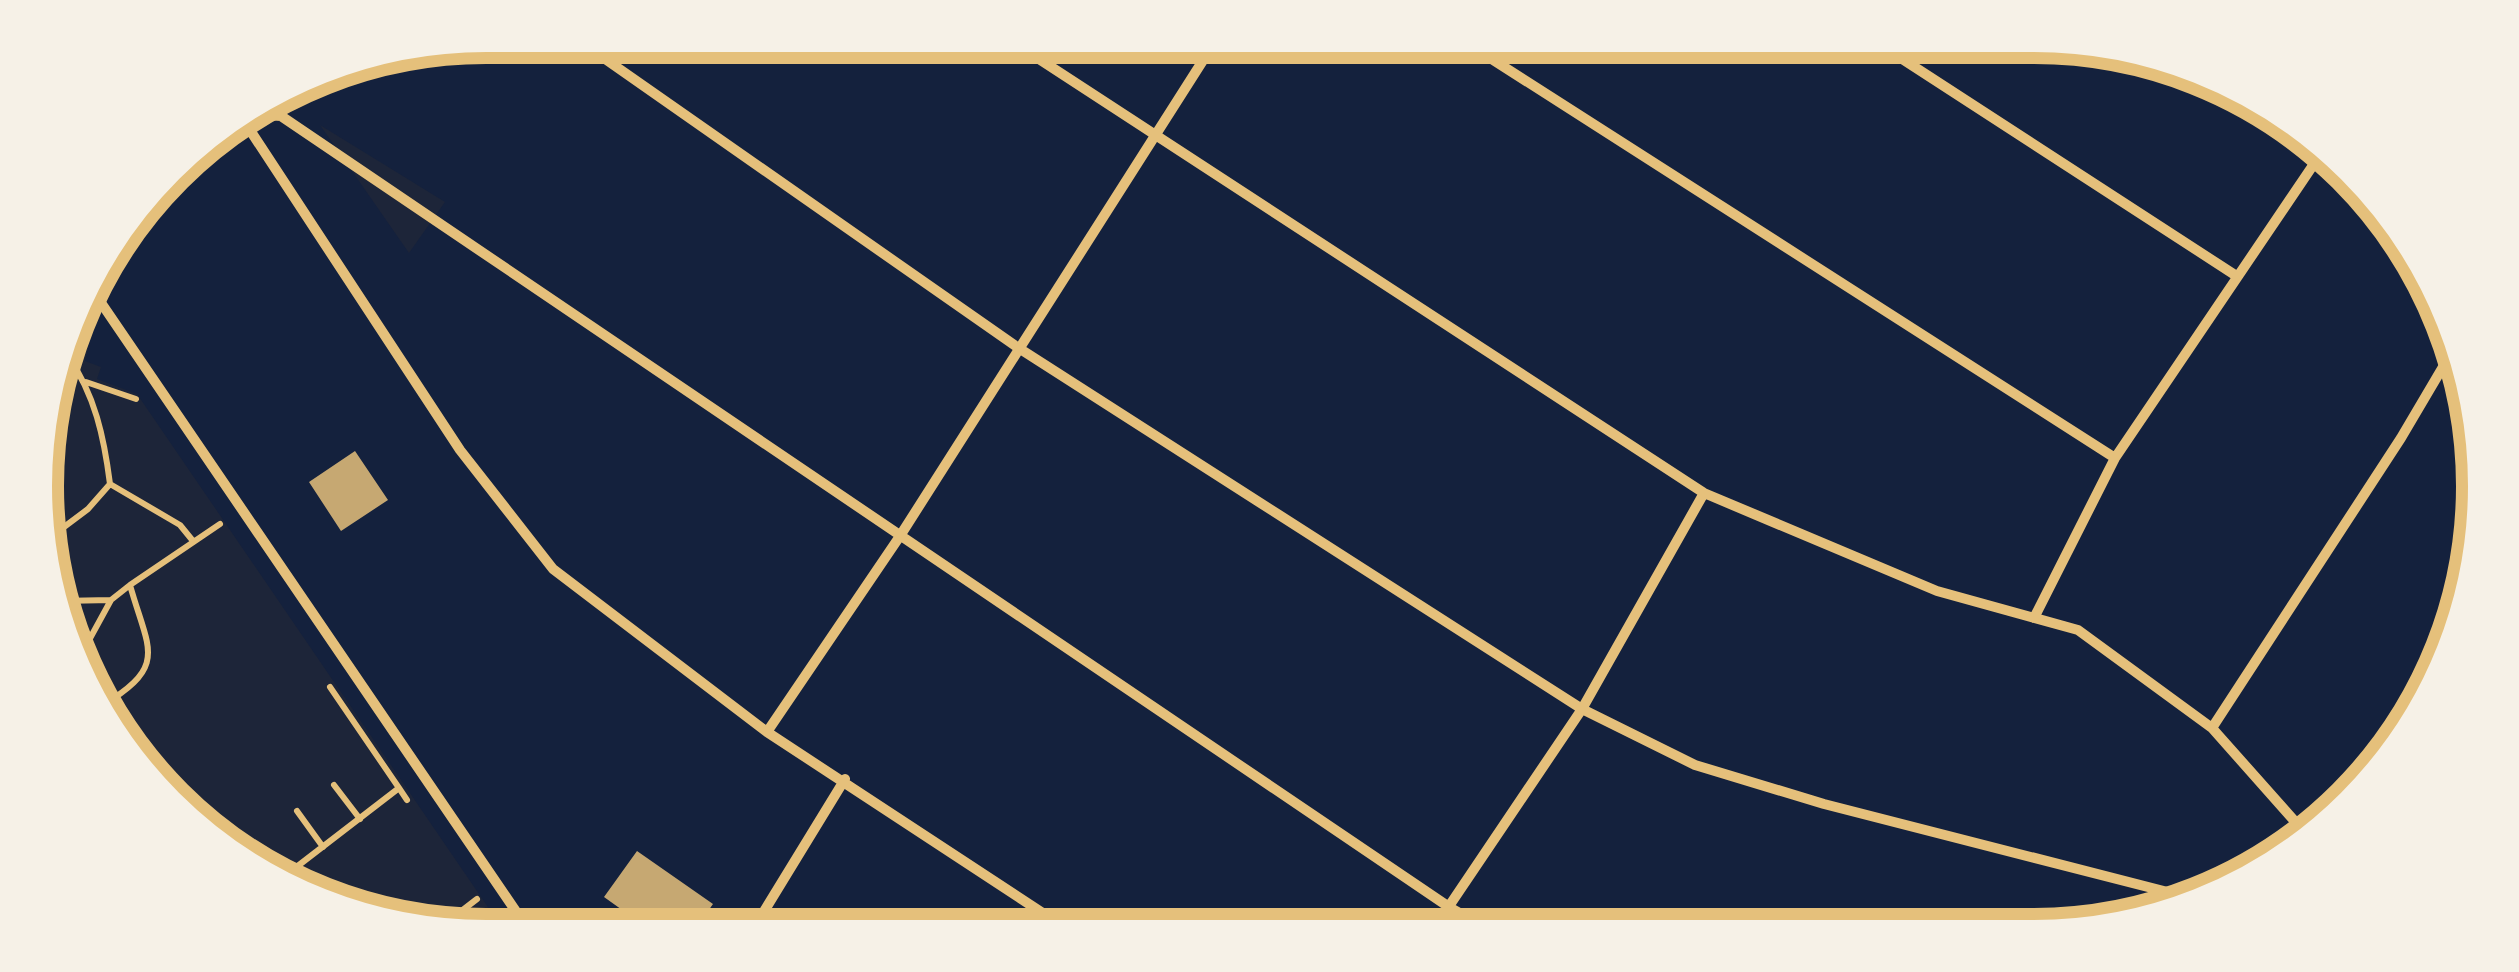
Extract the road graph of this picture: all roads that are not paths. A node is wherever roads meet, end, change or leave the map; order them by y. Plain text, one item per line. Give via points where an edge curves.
1 (604, 58) edge
2 (1037, 58) edge
3 (1204, 58) edge
4 (1492, 58) edge
5 (1901, 58) edge
6 (271, 115) edge
7 (249, 129) edge
8 (1154, 137) junction
9 (2314, 163) edge
10 (2236, 275) junction
11 (100, 301) edge
12 (1017, 347) junction
13 (2444, 365) edge
14 (2115, 458) junction
15 (1704, 493) junction
16 (900, 536) junction
17 (2034, 618) junction
18 (1582, 709) junction
19 (2212, 728) junction
20 (767, 732) junction
21 (844, 779) junction
22 (2297, 824) edge
23 (2170, 892) edge
24 (1449, 906) junction
25 (518, 914) edge
26 (762, 914) edge
27 (1046, 914) edge
28 (1444, 914) edge
29 (1463, 914) edge

1 - 12 street
2 - 8 street
3 - 8 street
4 - 14 street
5 - 10 street
6 - 16 street
7 - 20 street via 460,450 553,569
8 - 12 street
8 - 15 street
9 - 10 street
10 - 14 street
11 - 25 street
12 - 16 street
12 - 18 street
13 - 19 street
14 - 17 street
15 - 17 street via 1937,591
15 - 18 street
16 - 20 street
16 - 24 street
17 - 19 street via 2078,630
18 - 23 street via 1695,764 1750,782
18 - 24 street
19 - 22 street
20 - 21 street
21 - 26 street
21 - 27 street
24 - 28 street
24 - 29 street

